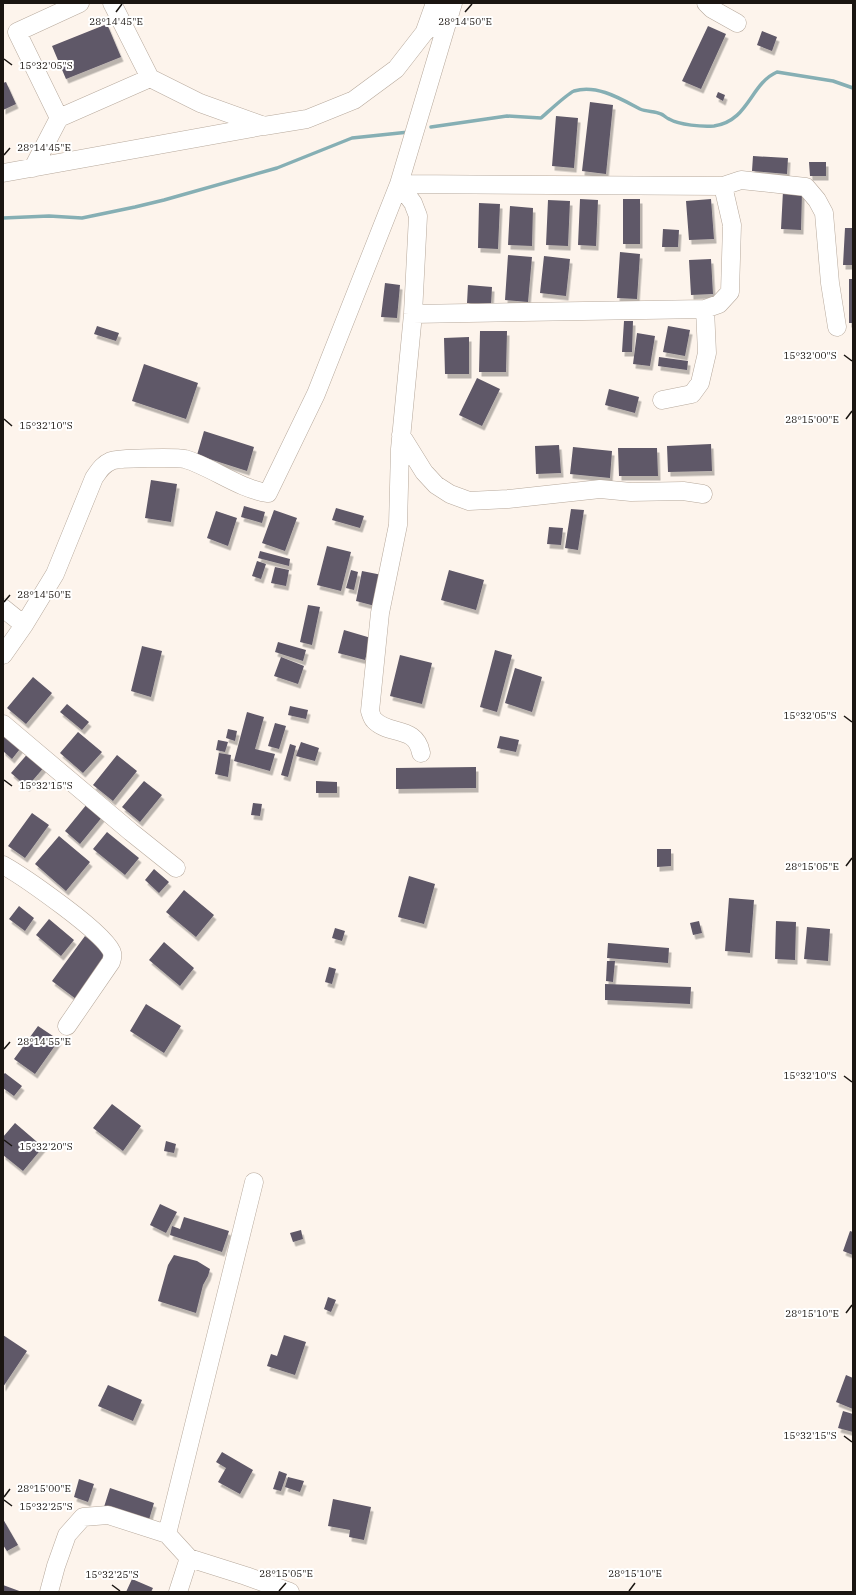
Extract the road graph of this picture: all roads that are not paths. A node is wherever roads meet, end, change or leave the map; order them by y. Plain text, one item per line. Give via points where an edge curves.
1 (80, 3) edge
2 (112, 3) edge
3 (435, 3) edge
4 (706, 3) edge
5 (453, 5) edge
6 (737, 23) dead end
7 (10, 31) edge
8 (424, 33) junction
9 (150, 78) junction
10 (59, 118) junction
11 (264, 126) junction
12 (33, 168) junction
13 (3, 173) edge
14 (399, 184) junction
15 (723, 186) junction
16 (705, 309) junction
17 (413, 314) junction
18 (837, 326) dead end
19 (662, 400) dead end
20 (401, 435) junction
21 (703, 494) dead end
22 (3, 608) edge
23 (24, 625) junction
24 (3, 655) edge
25 (3, 724) edge
26 (421, 753) dead end
27 (3, 865) edge
28 (176, 868) dead end
29 (67, 1026) dead end
30 (254, 1182) dead end
31 (167, 1534) junction
32 (189, 1558) junction
33 (49, 1592) edge
34 (178, 1592) edge
35 (290, 1592) edge

1 - 7 street
2 - 9 street
3 - 8 street
4 - 6 street
5 - 8 street
5 - 14 street
7 - 10 street
8 - 11 street via 396,69 354,100 307,119
9 - 10 street
9 - 11 street via 200,103
10 - 12 street
11 - 12 street
12 - 13 street
14 - 15 street
14 - 17 street via 413,203 418,216
14 - 23 street via 316,394 268,493 253,490 184,459 112,460 102,466 94,478 55,574
15 - 16 street via 732,225 730,292 719,304
15 - 18 street via 741,180 806,187 818,200 824,213 830,283
16 - 17 street
16 - 19 street via 707,353 700,384 692,394
17 - 20 street
20 - 21 street via 424,472 436,485 469,501 600,489 631,492 683,491
20 - 26 street via 398,525 380,613 370,711 374,720 382,726 404,732 414,738
22 - 23 street
23 - 24 street
25 - 28 street
27 - 29 street via 73,914 107,943 113,952 111,962
30 - 31 street
31 - 32 street
31 - 33 street via 108,1515 83,1517 67,1536
32 - 34 street
32 - 35 street

